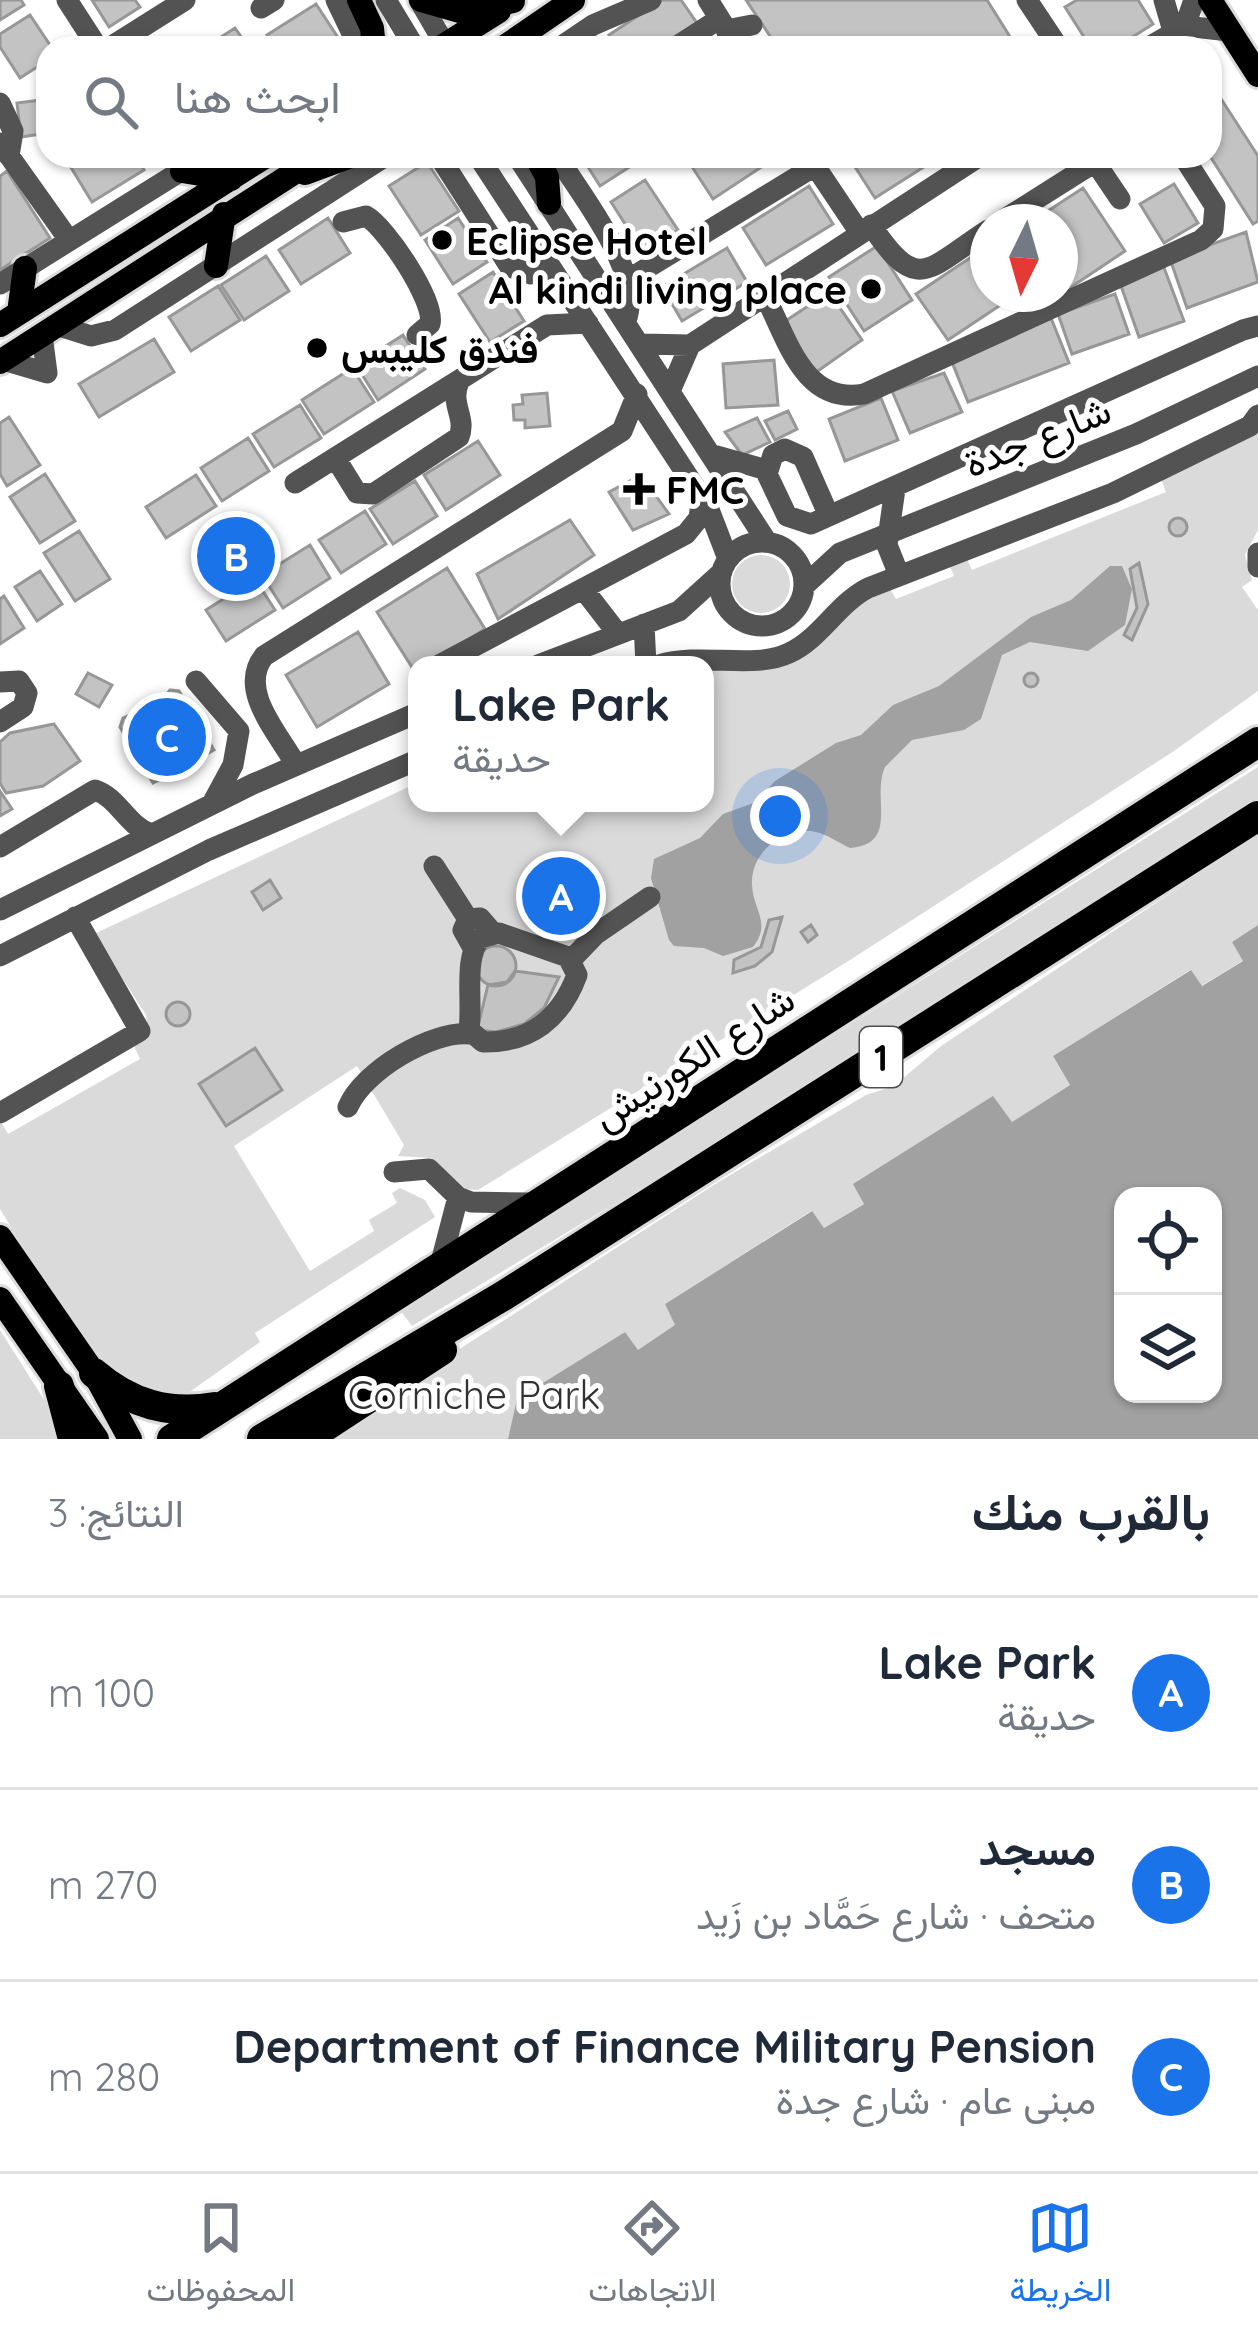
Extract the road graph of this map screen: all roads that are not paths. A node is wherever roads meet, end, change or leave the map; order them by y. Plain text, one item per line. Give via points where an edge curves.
1 (68, 0) edge
2 (185, 0) edge
3 (336, 0) edge
4 (359, 0) edge
5 (386, 0) edge
6 (420, 0) edge
7 (574, 0) edge
8 (652, 0) edge
9 (1028, 0) edge
10 (1164, 0) edge
11 (1194, 0) edge
12 (1210, 0) edge
13 (514, 1) edge
14 (723, 24) edge
15 (752, 25) dead end
16 (1179, 28) junction
17 (1229, 31) junction
18 (90, 36) edge
19 (128, 36) edge
20 (353, 36) edge
21 (373, 36) edge
22 (408, 36) edge
23 (438, 36) edge
24 (461, 36) edge
25 (521, 36) edge
26 (539, 36) edge
27 (576, 36) edge
28 (1051, 36) edge
29 (1166, 36) edge
30 (1258, 75) edge
31 (0, 103) edge
32 (4, 149) edge
33 (170, 168) edge
34 (195, 168) edge
35 (247, 168) edge
36 (301, 168) edge
37 (323, 168) edge
38 (367, 168) edge
39 (447, 168) edge
40 (486, 168) edge
41 (525, 168) edge
42 (542, 168) edge
43 (564, 168) edge
44 (801, 168) edge
45 (817, 168) edge
46 (961, 168) edge
47 (1080, 168) edge
48 (1099, 168) edge
49 (1191, 168) edge
50 (291, 174) junction
51 (231, 178) junction
52 (1120, 199) dead end
53 (549, 203) junction
54 (1027, 204) edge
55 (224, 214) junction
56 (343, 222) dead end
57 (865, 229) junction
58 (568, 231) junction
59 (69, 240) junction
60 (970, 242) edge
61 (611, 247) junction
62 (548, 264) junction
63 (216, 266) junction
64 (25, 268) junction
65 (629, 279) junction
66 (0, 284) edge
67 (565, 289) junction
68 (766, 298) junction
69 (1256, 315) edge
70 (9, 318) edge
71 (626, 321) junction
72 (588, 323) junction
73 (547, 325) junction
74 (49, 330) junction
75 (417, 335) dead end
76 (642, 344) junction
77 (690, 345) junction
78 (2, 361) edge
79 (1256, 383) edge
80 (670, 392) junction
81 (637, 394) junction
82 (443, 402) junction
83 (1258, 416) edge
84 (622, 431) junction
85 (661, 431) junction
86 (710, 454) junction
87 (336, 458) junction
88 (760, 469) junction
89 (295, 483) dead end
90 (895, 489) junction
91 (737, 496) junction
92 (702, 497) junction
93 (830, 516) junction
94 (887, 536) junction
95 (775, 545) junction
96 (1258, 553) edge
97 (841, 554) junction
98 (725, 566) junction
99 (1258, 567) edge
100 (898, 574) junction
101 (804, 586) junction
102 (584, 590) junction
103 (679, 611) junction
104 (737, 617) junction
105 (644, 625) junction
106 (618, 634) junction
107 (456, 656) edge
108 (561, 656) edge
109 (646, 656) edge
110 (714, 657) edge
111 (0, 682) edge
112 (408, 710) edge
113 (268, 716) junction
114 (0, 722) edge
115 (1258, 742) edge
116 (408, 764) edge
117 (232, 765) junction
118 (296, 765) junction
119 (253, 784) junction
120 (114, 804) junction
121 (212, 804) junction
122 (1258, 816) edge
123 (151, 834) junction
124 (0, 847) edge
125 (110, 852) junction
126 (434, 866) dead end
127 (650, 897) dead end
128 (0, 910) edge
129 (75, 917) junction
130 (468, 919) junction
131 (493, 933) junction
132 (473, 948) junction
133 (0, 956) edge
134 (572, 959) junction
135 (470, 1034) junction
136 (348, 1107) dead end
137 (0, 1113) edge
138 (394, 1172) dead end
139 (458, 1197) junction
140 (542, 1200) junction
141 (0, 1237) edge
142 (438, 1270) junction
143 (502, 1296) junction
144 (0, 1299) edge
145 (334, 1337) junction
146 (94, 1373) junction
147 (58, 1386) junction
148 (232, 1401) junction
149 (73, 1439) edge
150 (97, 1439) edge
151 (130, 1439) edge
152 (172, 1439) edge
153 (208, 1439) edge
154 (262, 1439) edge
155 (306, 1439) edge

1 - 18 street
2 - 19 street
3 - 20 street
4 - 21 main road
5 - 22 street
6 - 13 main road via 463,13
6 - 23 street
7 - 25 main road
7 - 26 main road
8 - 27 street
9 - 28 street
10 - 16 street
11 - 16 street
12 - 17 main road
13 - 24 main road
14 - 15 street
16 - 17 street
16 - 29 street
17 - 30 main road
31 - 32 street via 13,131
32 - 59 street
33 - 59 street
34 - 51 main road
35 - 51 main road
36 - 50 main road
37 - 50 main road
38 - 63 street
39 - 62 street via 510,267 531,274
40 - 62 street
41 - 53 street
42 - 53 main road
43 - 61 street
44 - 65 street
45 - 57 street
46 - 57 street
47 - 54 street
48 - 52 street
49 - 68 street via 1215,206 1213,229 1202,240 864,394 838,396 814,384
50 - 55 main road
51 - 70 main road
53 - 58 street
55 - 63 main road
55 - 74 main road
56 - 75 street via 366,216 381,227 430,305 430,323
57 - 60 street via 911,271
57 - 68 street
58 - 61 street
58 - 71 street
59 - 64 street
61 - 65 street
62 - 67 street
63 - 74 street via 108,334
64 - 66 street
64 - 70 main road
65 - 71 street
67 - 72 street
67 - 73 street
68 - 77 street
69 - 90 street
71 - 76 street
72 - 73 street
72 - 81 street
73 - 82 street via 459,382
74 - 78 main road
74 - 78 street via 47,373
76 - 77 street
76 - 80 street
77 - 80 street
79 - 94 street, شارع جدة
80 - 86 street
81 - 84 street
81 - 85 street
82 - 87 street
82 - 87 street via 463,425 455,442 373,494 353,489
83 - 100 street via 1164,471
84 - 85 street
84 - 113 street via 264,656 253,685
85 - 92 street
86 - 88 street
86 - 91 street
87 - 89 street
88 - 91 street
88 - 93 street via 792,520
88 - 93 street via 778,451 798,453
90 - 93 street
90 - 94 street
91 - 95 street
92 - 98 street via 722,532
92 - 102 street via 686,534
94 - 97 street, شارع جدة
94 - 100 street
95 - 97 street, شارع جدة
95 - 98 street via 745,545
95 - 101 street via 799,564
96 - 99 street
97 - 101 street, شارع جدة
98 - 103 street
98 - 104 street via 722,597
100 - 110 street via 843,603 790,653
101 - 104 street via 780,621 758,625
102 - 106 street
102 - 107 street
103 - 104 street
103 - 105 street
105 - 106 street
105 - 109 street
106 - 108 street
111 - 114 street via 19,681 27,693 23,707
112 - 118 street
113 - 117 street via 231,705 200,678 238,728
113 - 118 street
115 - 140 highway, شارع الكورنيش / 1
116 - 129 street
117 - 119 street
117 - 121 street
118 - 119 street
119 - 121 street
120 - 123 street
120 - 124 street via 100,791 85,792
120 - 125 street
121 - 123 street
122 - 143 highway, 1
123 - 125 street
125 - 128 street
126 - 130 street
127 - 134 street
129 - 133 street
129 - 137 street via 140,1031
130 - 131 street via 480,918
130 - 132 street via 463,930
131 - 132 street
131 - 134 street
132 - 135 street
134 - 135 street via 572,991 541,1027 508,1041
135 - 136 street via 437,1038 372,1077
138 - 139 street via 429,1169
139 - 140 street via 507,1206
139 - 142 street
140 - 142 highway, شارع الكورنيش / 1
141 - 146 main road
142 - 145 highway, شارع الكورنيش / 1
143 - 154 highway, 1
143 - 155 highway, 1 via 440,1351
144 - 147 main road
145 - 148 highway, شارع الكورنيش / 1
145 - 153 highway via 310,1371
146 - 148 highway via 124,1396 159,1408
146 - 151 main road
147 - 149 highway
147 - 150 main road
148 - 152 highway, شارع الكورنيش / 1

